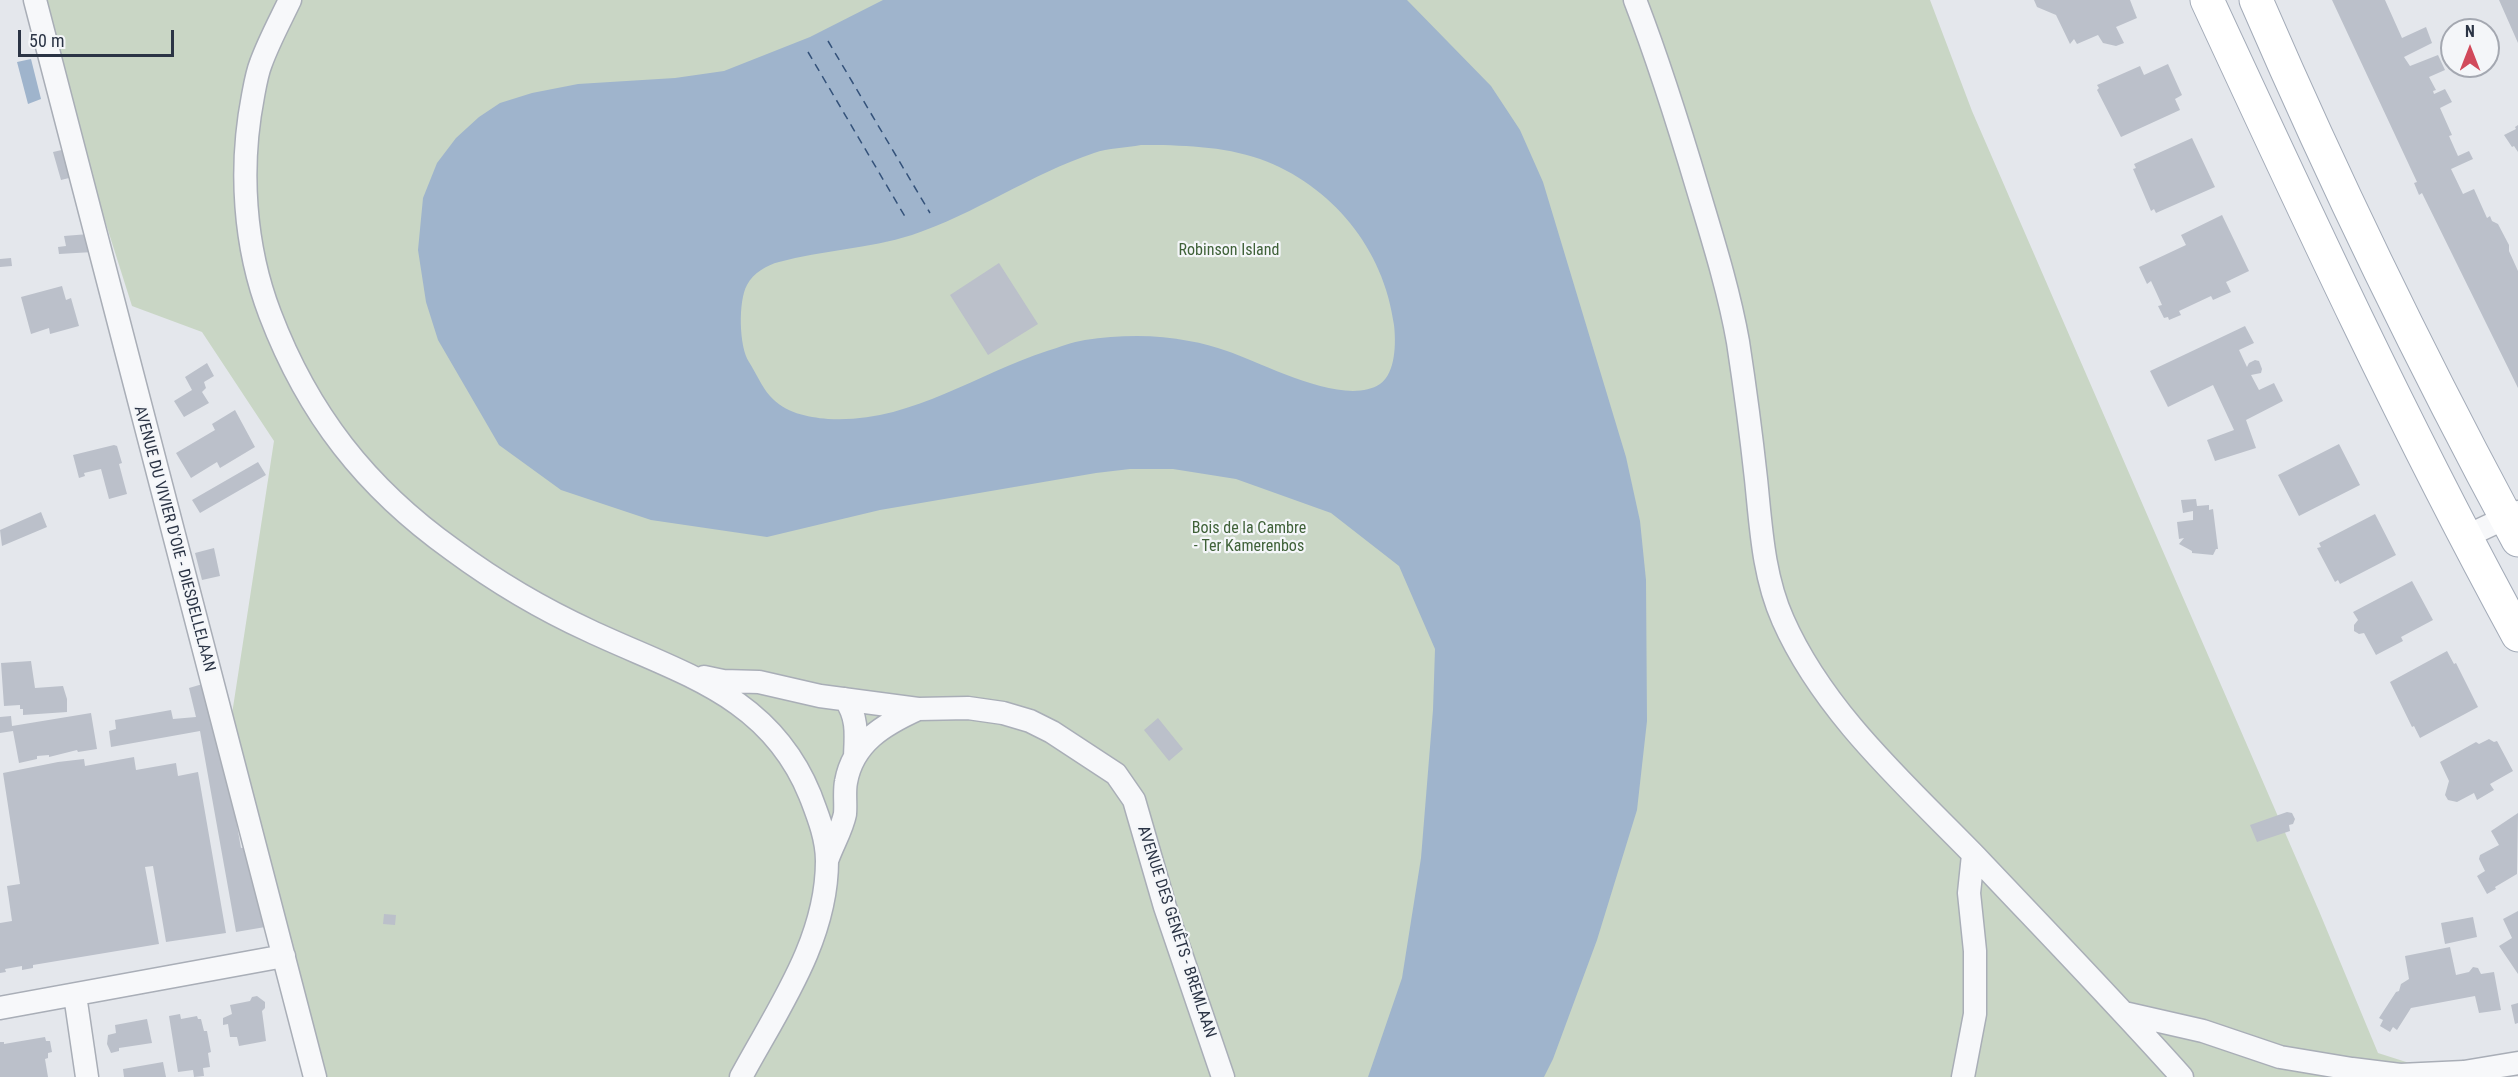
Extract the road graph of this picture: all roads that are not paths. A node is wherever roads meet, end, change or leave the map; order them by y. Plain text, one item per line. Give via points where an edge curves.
1 (35, 0) edge
2 (290, 0) edge
3 (1635, 0) edge
4 (2207, 0) edge
5 (2256, 0) edge
6 (2514, 523) edge
7 (2465, 537) junction
8 (2518, 635) edge
9 (687, 673) junction
10 (845, 699) junction
11 (918, 709) junction
12 (855, 756) junction
13 (1973, 855) junction
14 (827, 860) junction
15 (284, 956) junction
16 (75, 995) junction
17 (0, 1008) edge
18 (2124, 1013) junction
19 (2518, 1063) edge
20 (87, 1077) edge
21 (315, 1077) edge
22 (741, 1077) edge
23 (1223, 1077) edge
24 (1962, 1077) edge
25 (2182, 1077) edge

1 - 15 street, AVENUE DU VIVIER D'OIE - DIESDELLELAAN
2 - 9 street via 259,65 249,117 245,175 259,285 284,350 310,399 369,480 453,550 530,600 589,631
3 - 13 street via 1676,115 1719,260 1749,410 1770,587 1782,618 1813,676 1848,721 1910,792
4 - 7 main road
5 - 6 main road via 2422,353
6 - 7 street
7 - 8 main road
9 - 10 street, AVENUE DES GENÊTS - BREMLAAN
9 - 14 street via 720,690 780,742 814,805
10 - 11 street, AVENUE DES GENÊTS - BREMLAAN
10 - 12 street via 856,724
11 - 12 street via 880,729
11 - 23 street, AVENUE DES GENÊTS - BREMLAAN via 968,708 1030,721 1116,774 1134,800 1165,907
12 - 14 street via 846,784 844,815
13 - 18 street
13 - 24 street via 1969,893 1975,951 1975,1014
14 - 22 street via 814,933 800,970
15 - 16 street
15 - 21 street, AVENUE DU VIVIER D'OIE - DIESDELLELAAN
16 - 17 street
16 - 20 street
18 - 19 street via 2203,1031 2280,1057 2352,1069 2400,1075 2464,1072
18 - 25 street

